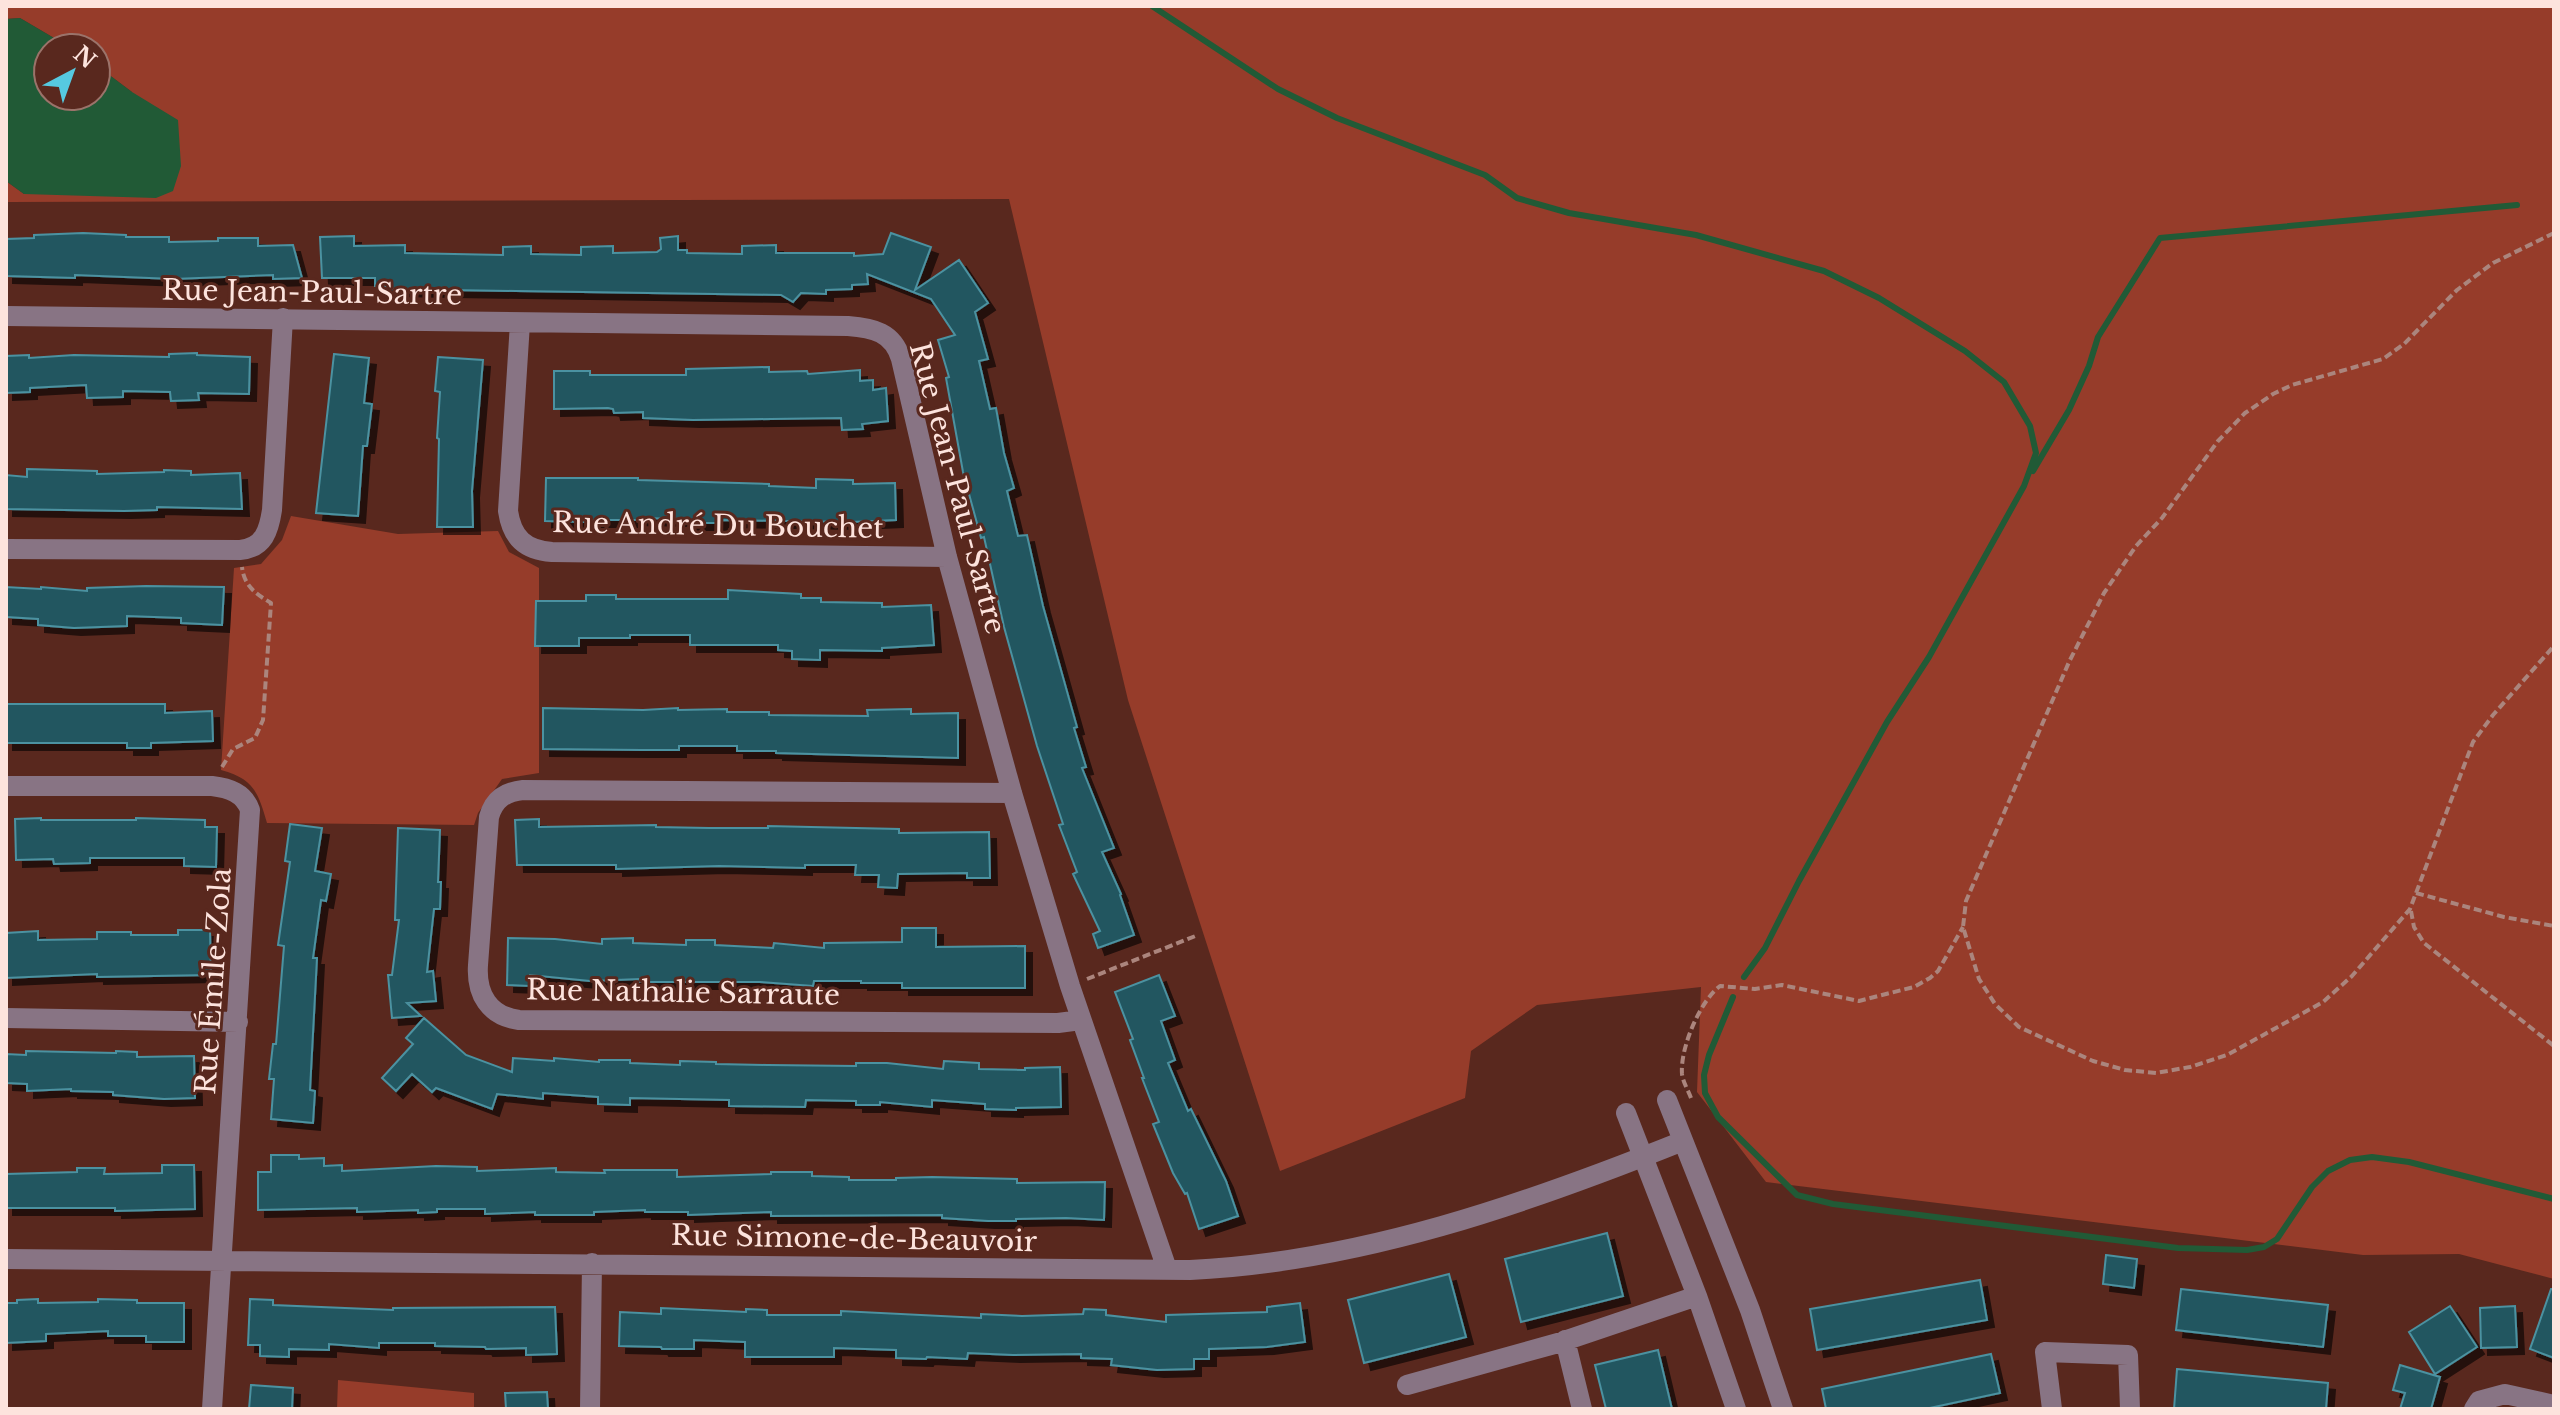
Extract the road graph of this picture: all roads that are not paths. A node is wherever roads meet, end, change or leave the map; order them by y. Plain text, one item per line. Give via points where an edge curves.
1 (6, 316) edge
2 (283, 318) junction
3 (520, 323) junction
4 (6, 549) edge
5 (947, 557) junction
6 (6, 786) edge
7 (1012, 793) junction
8 (6, 1018) edge
9 (1081, 1020) junction
10 (238, 1022) junction
11 (1667, 1100) dead end
12 (1626, 1113) dead end
13 (1683, 1141) junction
14 (1643, 1157) junction
15 (6, 1259) edge
16 (222, 1261) junction
17 (592, 1263) junction
18 (1167, 1269) junction
19 (1697, 1296) junction
20 (1565, 1340) junction
21 (1407, 1385) dead end
22 (2554, 1405) edge
23 (212, 1409) edge
24 (590, 1409) edge
25 (1582, 1409) edge
26 (1736, 1409) edge
27 (1783, 1409) edge
28 (2052, 1409) edge
29 (2130, 1409) edge
30 (2474, 1409) edge

1 - 2 street, Rue Jean-Paul-Sartre
2 - 3 street, Rue Jean-Paul-Sartre
2 - 4 street via 271,518 260,543 240,550
3 - 5 street, Rue Jean-Paul-Sartre via 848,326 882,333 895,344 901,359
3 - 5 street, Rue André Du Bouchet via 508,511 511,528 529,547 552,552
5 - 7 street, Rue Jean-Paul-Sartre
6 - 10 street, Rue Émile-Zola via 212,786 233,791 247,802
7 - 9 street, Rue Jean-Paul-Sartre
7 - 9 street, Rue Nathalie Sarraute via 506,793 489,817 480,993 492,1009 519,1020
8 - 10 street
9 - 18 street, Rue Jean-Paul-Sartre
10 - 16 street, Rue Émile-Zola
11 - 13 street
12 - 14 street
13 - 14 street, Rue Simone-de-Beauvoir
13 - 27 street
14 - 18 street, Rue Simone-de-Beauvoir via 1397,1238 1244,1267
14 - 19 street
15 - 16 street, Rue Simone-de-Beauvoir
16 - 17 street, Rue Simone-de-Beauvoir
16 - 23 street, Rue Émile-Zola
17 - 18 street, Rue Simone-de-Beauvoir
17 - 24 street
19 - 20 street
19 - 26 street
20 - 21 street
20 - 25 street
22 - 30 street via 2505,1394 2479,1401
28 - 29 street via 2045,1352 2128,1355

